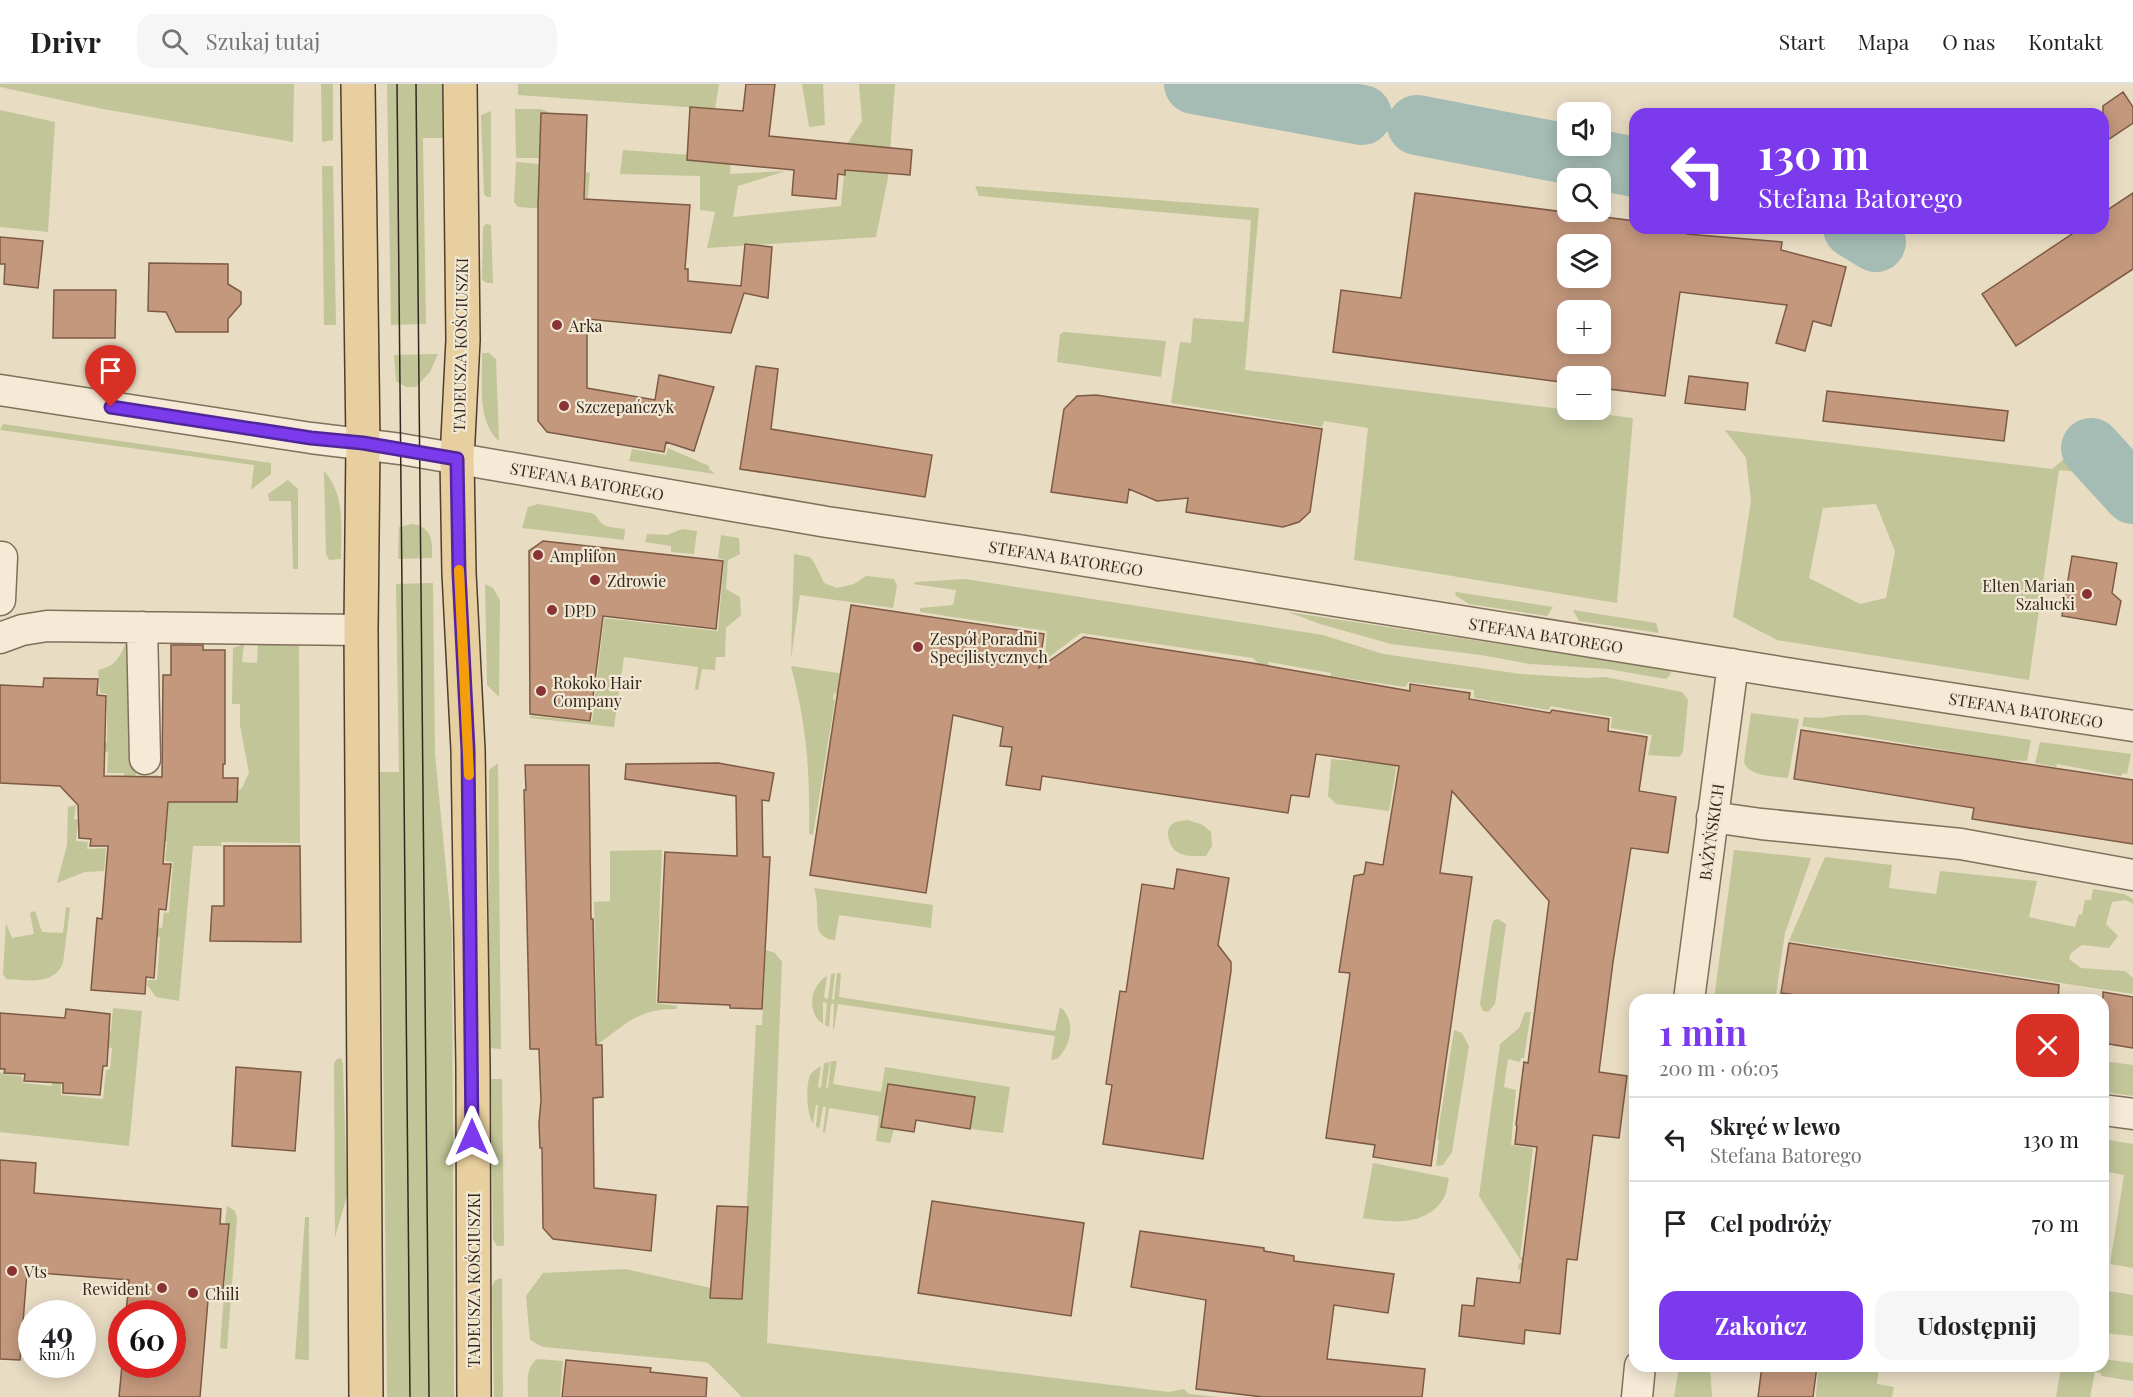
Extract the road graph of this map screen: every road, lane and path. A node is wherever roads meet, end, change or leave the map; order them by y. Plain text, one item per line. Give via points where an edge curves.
1 (358, 84) edge
2 (460, 84) edge
3 (0, 390) edge
4 (363, 443) junction
5 (457, 459) junction
6 (2, 557) dead end
7 (0, 600) edge
8 (142, 627) junction
9 (361, 630) junction
10 (0, 638) edge
11 (1733, 664) junction
12 (2133, 726) edge
13 (145, 759) dead end
14 (1712, 817) junction
15 (2133, 875) edge
16 (1690, 994) edge
17 (2109, 1111) edge
18 (2133, 1114) edge
19 (1639, 1372) edge
20 (366, 1397) edge
21 (474, 1397) edge
22 (1637, 1397) edge

1 - 4 main road
2 - 5 main road, TADEUSZA KOŚCIUSZKI via 463,340
3 - 4 street, STEFANA BATOREGO
4 - 5 street, STEFANA BATOREGO
4 - 9 main road
5 - 11 street, STEFANA BATOREGO via 817,520
5 - 21 main road, TADEUSZA KOŚCIUSZKI via 468,750
6 - 7 street
8 - 9 street
8 - 10 street via 47,626
8 - 13 street
9 - 20 main road
11 - 12 street, STEFANA BATOREGO
11 - 14 street, BAŻYŃSKICH
14 - 15 street via 1961,844
14 - 16 street, BAŻYŃSKICH
17 - 18 street
19 - 22 street

